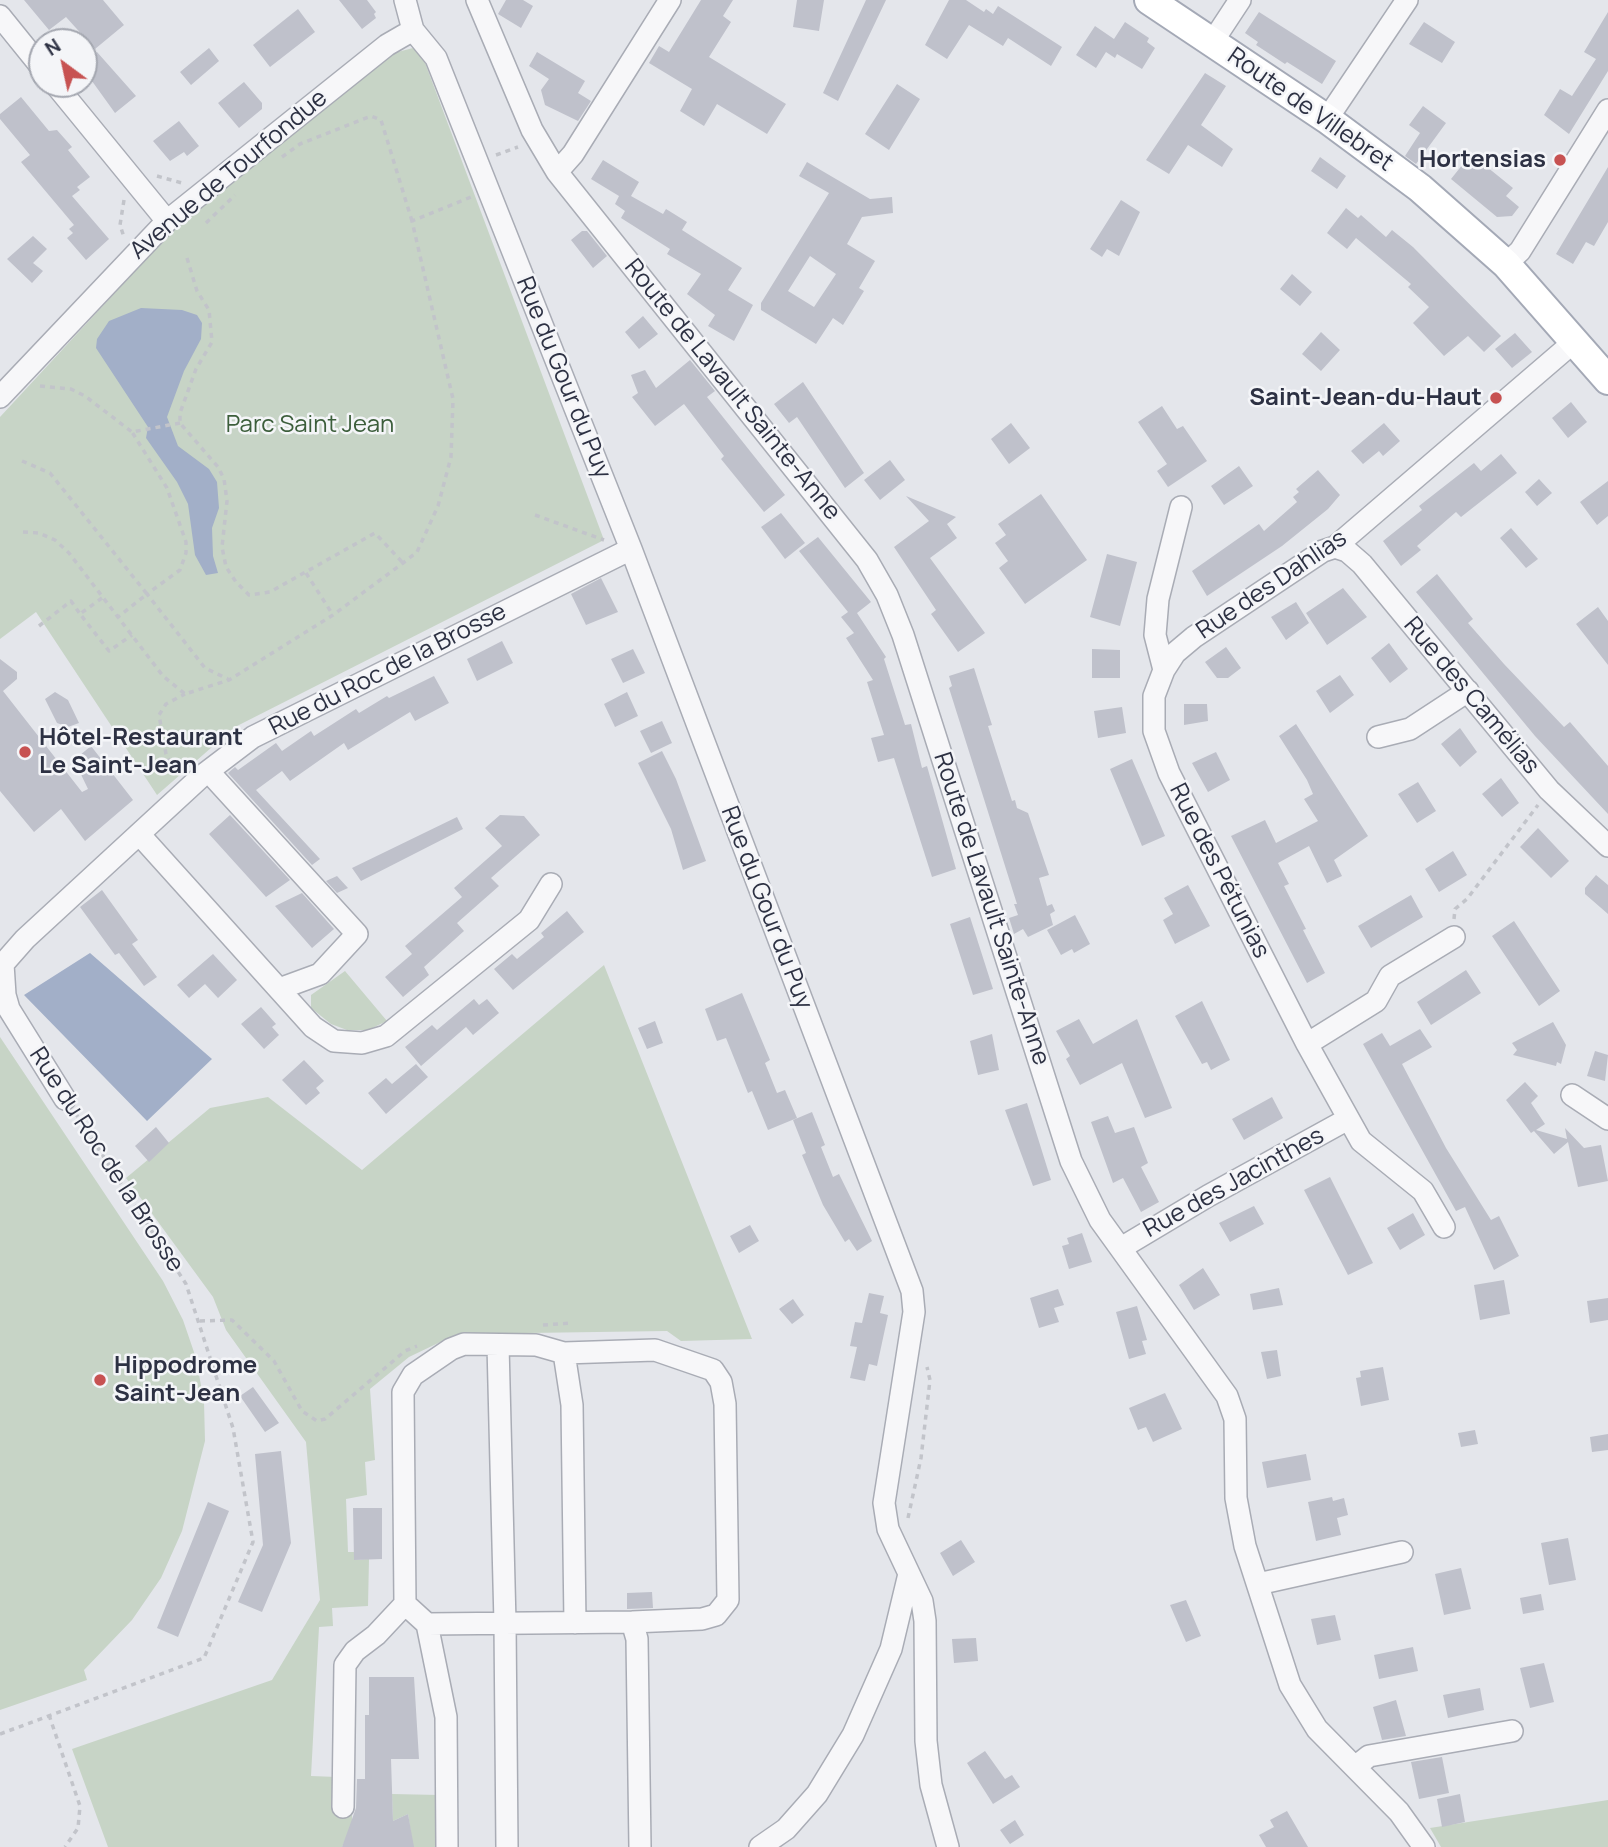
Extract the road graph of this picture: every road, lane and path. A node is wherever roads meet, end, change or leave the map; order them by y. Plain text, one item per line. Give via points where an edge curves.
1 (405, 0) edge
2 (477, 0) edge
3 (670, 0) edge
4 (1149, 0) edge
5 (1241, 0) edge
6 (1407, 0) edge
7 (0, 16) edge
8 (413, 30) junction
9 (1213, 41) junction
10 (28, 51) edge
11 (66, 98) edge
12 (1608, 110) edge
13 (1327, 119) junction
14 (540, 146) junction
15 (491, 157) dead end
16 (278, 160) dead end
17 (557, 172) junction
18 (236, 194) dead end
19 (476, 195) dead end
20 (167, 221) junction
21 (412, 221) junction
22 (205, 223) dead end
23 (187, 258) dead end
24 (1506, 264) junction
25 (1575, 341) junction
26 (1608, 380) edge
27 (38, 386) dead end
28 (0, 397) edge
29 (180, 422) junction
30 (132, 432) junction
31 (22, 461) dead end
32 (1181, 507) dead end
33 (535, 515) dead end
34 (23, 532) dead end
35 (1335, 547) junction
36 (622, 553) junction
37 (404, 563) junction
38 (306, 572) junction
39 (147, 594) junction
40 (103, 597) junction
41 (80, 614) junction
42 (333, 615) junction
43 (118, 617) junction
44 (38, 626) dead end
45 (132, 635) junction
46 (1164, 670) junction
47 (229, 680) junction
48 (1468, 691) junction
49 (185, 694) junction
50 (1378, 737) dead end
51 (209, 772) junction
52 (189, 789) junction
53 (1549, 790) junction
54 (139, 834) junction
55 (1608, 846) edge
56 (551, 884) dead end
57 (1454, 937) joint
58 (279, 989) junction
59 (1307, 1044) junction
60 (1572, 1095) dead end
61 (65, 1099) joint
62 (1348, 1119) junction
63 (1608, 1119) edge
64 (1444, 1227) dead end
65 (1121, 1248) junction
66 (200, 1321) junction
67 (572, 1323) dead end
68 (533, 1325) dead end
69 (910, 1338) junction
70 (426, 1342) dead end
71 (498, 1345) junction
72 (564, 1353) junction
73 (1402, 1552) dead end
74 (900, 1554) junction
75 (909, 1574) junction
76 (1258, 1584) junction
77 (405, 1604) junction
78 (632, 1622) junction
79 (505, 1623) junction
80 (575, 1623) junction
81 (426, 1624) junction
82 (49, 1715) junction
83 (1512, 1731) dead end
84 (0, 1734) edge
85 (1355, 1767) junction
86 (343, 1808) dead end
87 (65, 1847) edge
88 (447, 1847) edge
89 (507, 1847) edge
90 (640, 1847) edge
91 (760, 1847) edge
92 (948, 1847) edge
93 (1424, 1847) edge

1 - 8 street, Rue du Gour du Puy
2 - 14 street, Route de Lavault Sainte-Anne
3 - 17 street
4 - 9 main road, Route de Villebret
5 - 9 street
6 - 13 street
7 - 10 street
8 - 20 street, Avenue de Tourfondue via 387,45
8 - 36 street, Rue du Gour du Puy via 436,58
9 - 13 main road, Route de Villebret
11 - 20 street
12 - 24 street via 1520,251
13 - 24 main road, Route de Villebret via 1420,188
14 - 15 path via 530,151 527,144
14 - 17 street, Route de Lavault Sainte-Anne
16 - 21 path via 300,144 371,116 381,120
17 - 65 street, Route de Lavault Sainte-Anne via 867,560 887,595 904,635 1071,1161 1100,1220
18 - 22 path
19 - 21 path
20 - 28 street, Avenue de Tourfondue
21 - 37 path via 453,399 451,457 438,506 417,552
23 - 29 path via 197,292 209,310 212,342 196,369
24 - 25 main road, Route de Villebret
25 - 26 main road, Route de Villebret
25 - 35 street, Rue des Dahlias
27 - 30 path via 71,389
29 - 30 path
29 - 38 path via 224,479 227,501 222,547 226,567 236,582 249,595 270,592
30 - 39 path via 167,488 186,542 180,570
31 - 39 path via 50,473
32 - 46 street via 1158,599 1155,635
33 - 36 path via 604,540
34 - 40 path via 55,540
35 - 46 street, Rue des Dahlias via 1194,637
35 - 48 street, Rue des Camélias via 1348,551 1362,564
36 - 51 street, Rue du Roc de la Brosse via 253,737
36 - 69 street, Rue du Gour du Puy via 902,1260 914,1312
37 - 38 path via 375,533
37 - 42 path
38 - 42 path
39 - 43 path
39 - 47 path via 205,668
40 - 41 path
40 - 43 path
41 - 44 path via 71,601
41 - 45 path via 109,652
42 - 47 path
43 - 45 path
45 - 49 path via 163,676
46 - 59 street, Rue des Pétunias via 1154,696 1154,732 1169,773
47 - 49 path
48 - 50 street via 1410,729
48 - 53 street, Rue des Camélias
49 - 52 path via 166,704 159,715 170,765
51 - 52 street, Rue du Roc de la Brosse
51 - 58 street via 356,934 320,974
52 - 54 street, Rue du Roc de la Brosse
53 - 55 street, Rue des Camélias
53 - 57 path via 1455,909
54 - 58 street
54 - 61 street, Rue du Roc de la Brosse via 3,964 9,1009
56 - 58 street via 529,920 386,1037 362,1043 334,1041 313,1027
57 - 59 street via 1390,976 1376,1001
59 - 62 street, Rue des Pétunias
60 - 63 street
61 - 66 path, Rue du Roc de la Brosse via 186,1284
62 - 64 street, Rue des Pétunias via 1361,1141 1423,1191
62 - 65 street, Rue des Jacinthes
65 - 76 street, Route de Lavault Sainte-Anne via 1227,1396 1235,1419 1239,1519
66 - 70 path via 232,1320 274,1362 302,1411 317,1420 325,1419 405,1351
66 - 82 path, Rue du Roc de la Brosse via 233,1428 253,1542 204,1658
67 - 68 path
69 - 74 street, Rue du Gour du Puy via 884,1503 888,1529
69 - 74 path via 926,1360 930,1380 921,1458
71 - 72 street via 536,1345
71 - 77 street via 464,1344 451,1349 413,1375 403,1392
71 - 79 street
72 - 78 street via 655,1350 713,1370 721,1382 728,1600 716,1615 702,1619
72 - 80 street via 572,1405
73 - 76 street
74 - 75 street, Rue du Gour du Puy
75 - 91 street via 891,1649 853,1735 817,1794 786,1829
75 - 92 street, Rue du Gour du Puy via 922,1601 925,1621 926,1741 931,1785
76 - 85 street, Route de Lavault Sainte-Anne via 1290,1685 1302,1708
77 - 81 street
77 - 86 street via 345,1665
78 - 80 street
78 - 90 street via 637,1639
79 - 80 street
79 - 81 street
79 - 89 street
81 - 88 street via 446,1717
82 - 84 path, Rue du Roc de la Brosse
82 - 87 path via 80,1806 78,1828
83 - 85 street via 1369,1756
85 - 93 street, Route de Lavault Sainte-Anne via 1399,1812

